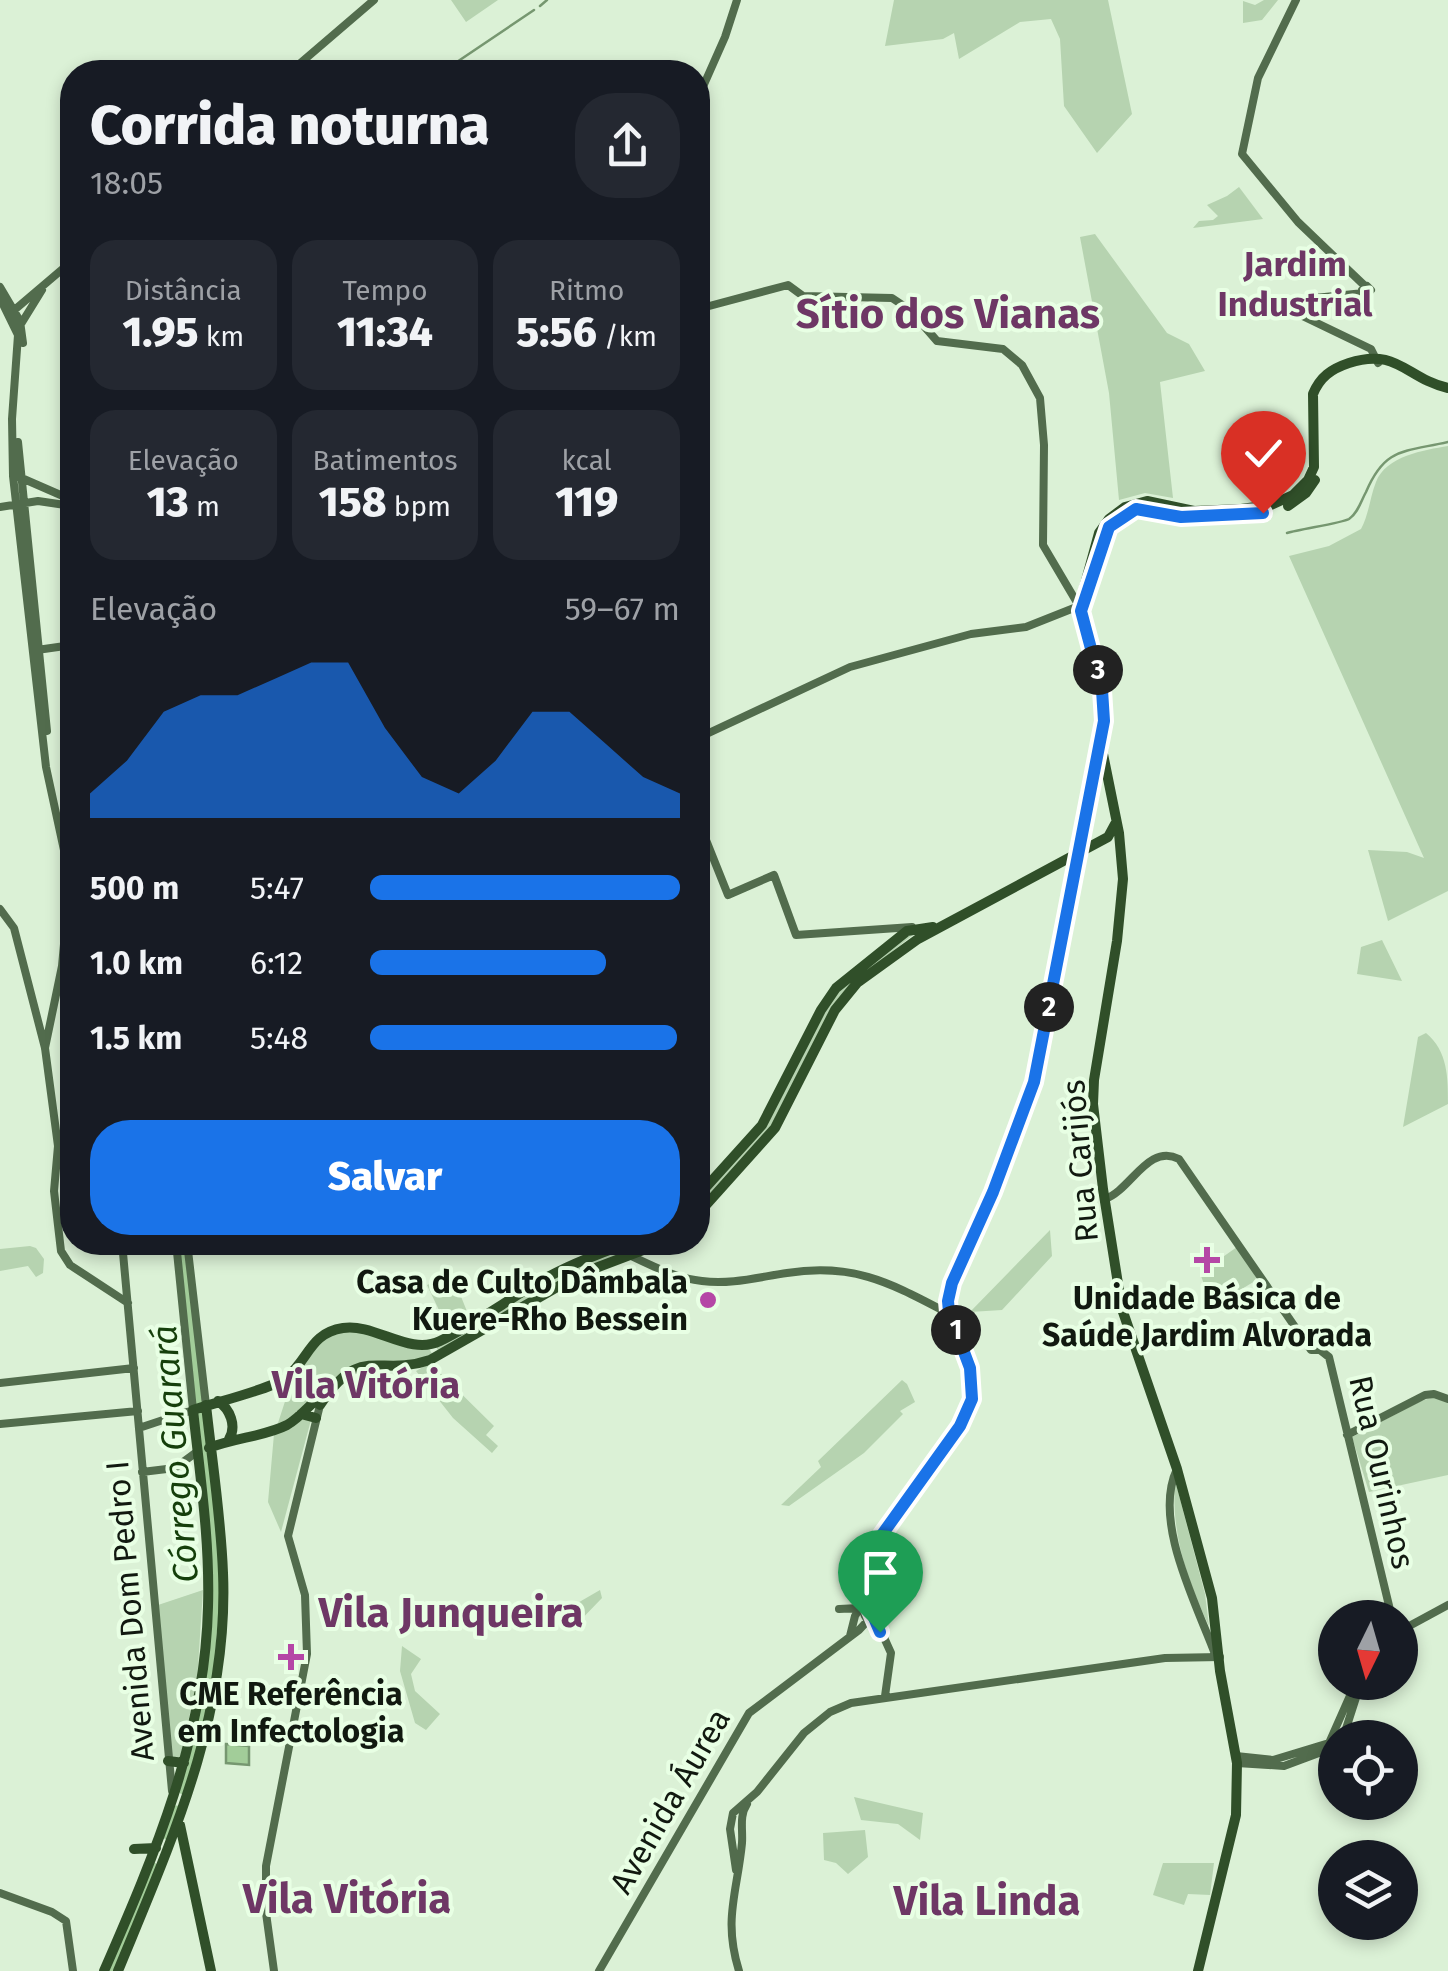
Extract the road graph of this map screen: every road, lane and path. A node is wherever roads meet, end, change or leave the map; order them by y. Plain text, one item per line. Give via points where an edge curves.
1 (374, 0) edge
2 (737, 0) edge
3 (1296, 0) edge
4 (304, 60) edge
5 (710, 70) edge
6 (60, 272) edge
7 (48, 282) junction
8 (0, 287) edge
9 (0, 298) edge
10 (28, 299) junction
11 (710, 306) edge
12 (32, 308) junction
13 (15, 318) junction
14 (1378, 360) junction
15 (1448, 390) edge
16 (0, 412) edge
17 (15, 421) junction
18 (16, 476) junction
19 (44, 488) junction
20 (60, 497) edge
21 (38, 502) junction
22 (60, 503) edge
23 (19, 504) junction
24 (0, 507) edge
25 (1080, 608) junction
26 (60, 647) edge
27 (35, 650) junction
28 (1102, 730) junction
29 (710, 732) edge
30 (1093, 776) junction
31 (1107, 776) junction
32 (60, 814) edge
33 (1116, 821) junction
34 (1108, 836) junction
35 (1120, 847) junction
36 (710, 850) edge
37 (1079, 852) junction
38 (0, 909) edge
39 (917, 933) junction
40 (60, 967) edge
41 (46, 1048) junction
42 (710, 1183) edge
43 (1104, 1199) junction
44 (710, 1200) edge
45 (60, 1242) edge
46 (63, 1255) edge
47 (123, 1255) edge
48 (178, 1255) edge
49 (188, 1255) edge
50 (617, 1255) edge
51 (622, 1255) edge
52 (630, 1255) edge
53 (568, 1266) junction
54 (549, 1276) junction
55 (570, 1279) junction
56 (557, 1287) junction
57 (128, 1303) junction
58 (945, 1312) junction
59 (430, 1344) junction
60 (437, 1356) junction
61 (134, 1368) junction
62 (290, 1374) junction
63 (0, 1383) edge
64 (1448, 1399) edge
65 (317, 1403) junction
66 (203, 1406) junction
67 (138, 1411) junction
68 (301, 1414) junction
69 (316, 1418) junction
70 (0, 1424) edge
71 (139, 1428) junction
72 (1347, 1435) junction
73 (229, 1439) junction
74 (204, 1450) junction
75 (1177, 1469) junction
76 (142, 1472) junction
77 (1388, 1600) edge
78 (1448, 1608) edge
79 (839, 1609) dead end
80 (867, 1612) junction
81 (1418, 1624) edge
82 (1218, 1658) junction
83 (886, 1696) junction
84 (1349, 1700) edge
85 (1318, 1753) edge
86 (168, 1760) junction
87 (1237, 1760) junction
88 (184, 1764) junction
89 (170, 1777) junction
90 (176, 1811) junction
91 (156, 1848) junction
92 (170, 1848) junction
93 (134, 1849) dead end
94 (185, 1849) junction
95 (0, 1893) edge
96 (73, 1971) edge
97 (104, 1971) edge
98 (118, 1971) edge
99 (211, 1971) edge
100 (274, 1971) edge
101 (599, 1971) edge
102 (739, 1971) edge
103 (1198, 1971) edge

1 - 4 street
2 - 5 street
3 - 14 street via 1258,78 1242,154 1365,290 1296,306 1308,319 1371,349
6 - 7 street
7 - 10 street
7 - 12 street
8 - 13 street
9 - 13 street
10 - 12 street
10 - 13 street
11 - 25 street via 788,285 803,296 892,298 937,341 1003,348 1022,365 1040,398 1043,544
12 - 13 street
13 - 17 street
14 - 15 main road via 1388,358
14 - 25 main road via 1348,368 1324,386 1316,402 1320,466 1300,498 1263,513 1124,514 1104,535
16 - 17 street
17 - 18 street
18 - 19 street
18 - 23 street
19 - 20 street
19 - 21 street
21 - 22 street
21 - 23 street
23 - 24 street
23 - 27 street
25 - 28 main road, Rua Carijós via 1102,690
25 - 29 street via 850,667
26 - 27 street
27 - 32 street via 49,775
28 - 30 main road
28 - 31 main road, Rua Carijós
30 - 31 main road
30 - 37 main road
31 - 33 main road, Rua Carijós
33 - 34 main road
33 - 35 main road, Rua Carijós
34 - 35 main road
34 - 37 main road
35 - 43 main road, Rua Carijós via 1120,918 1094,1080
36 - 39 street via 728,895 774,876 796,935 892,927
37 - 39 main road
37 - 58 street via 1034,1082
38 - 41 street via 14,928
39 - 42 main road via 836,988 758,1131
39 - 44 main road via 845,996 774,1128
40 - 41 street
41 - 45 street
43 - 72 street, Rua Ourinhos via 1156,1157 1179,1159 1311,1350 1329,1357
43 - 75 main road, Rua Carijós via 1122,1308
46 - 57 street
47 - 57 street, Avenida Dom Pedro I
48 - 66 street
49 - 66 street
50 - 53 main road
51 - 55 main road
52 - 58 street via 706,1282 851,1271
53 - 54 main road
53 - 55 main road
54 - 56 main road
54 - 59 main road
55 - 56 main road
56 - 60 main road
57 - 61 street, Avenida Dom Pedro I
58 - 80 street via 973,1386 966,1416 870,1548
59 - 60 main road
59 - 62 main road via 352,1327 320,1336
60 - 65 main road via 361,1366
61 - 63 street
61 - 67 street, Avenida Dom Pedro I
62 - 65 main road
62 - 66 main road
64 - 72 street via 1425,1396
65 - 68 main road
65 - 69 street
66 - 71 street
66 - 73 main road via 228,1411
66 - 74 main road
67 - 70 street
67 - 71 street, Avenida Dom Pedro I
68 - 69 main road
68 - 73 main road via 276,1430
69 - 100 street via 288,1536 305,1594 308,1641 266,1866
71 - 76 street, Avenida Dom Pedro I
72 - 77 street, Rua Ourinhos
73 - 74 main road
74 - 76 street via 175,1468
74 - 88 main road via 208,1611 199,1703
74 - 90 main road via 223,1568 221,1627 209,1720
75 - 82 main road, Rua Carijós via 1212,1598
75 - 82 street, Rua Carijós via 1177,1553
76 - 86 street, Avenida Dom Pedro I
78 - 81 street
79 - 80 street
80 - 83 street via 892,1657
80 - 101 street, Avenida Áurea via 850,1637 749,1712
82 - 83 street via 1165,1658
82 - 87 main road, Rua Carijós
83 - 102 street via 824,1716 742,1812 729,1926
84 - 87 street via 1329,1743 1273,1760
85 - 87 street via 1284,1766
86 - 88 main road
86 - 89 street, Avenida Dom Pedro I
87 - 103 main road, Rua Carijós via 1236,1815
88 - 89 main road
88 - 90 main road
89 - 90 street, Avenida Dom Pedro I
90 - 91 main road
90 - 92 main road
90 - 94 main road, Avenida Dom Pedro I
91 - 93 main road
91 - 97 main road
92 - 94 main road
92 - 98 main road
94 - 99 main road, Avenida Dom Pedro I
95 - 96 street via 66,1921

